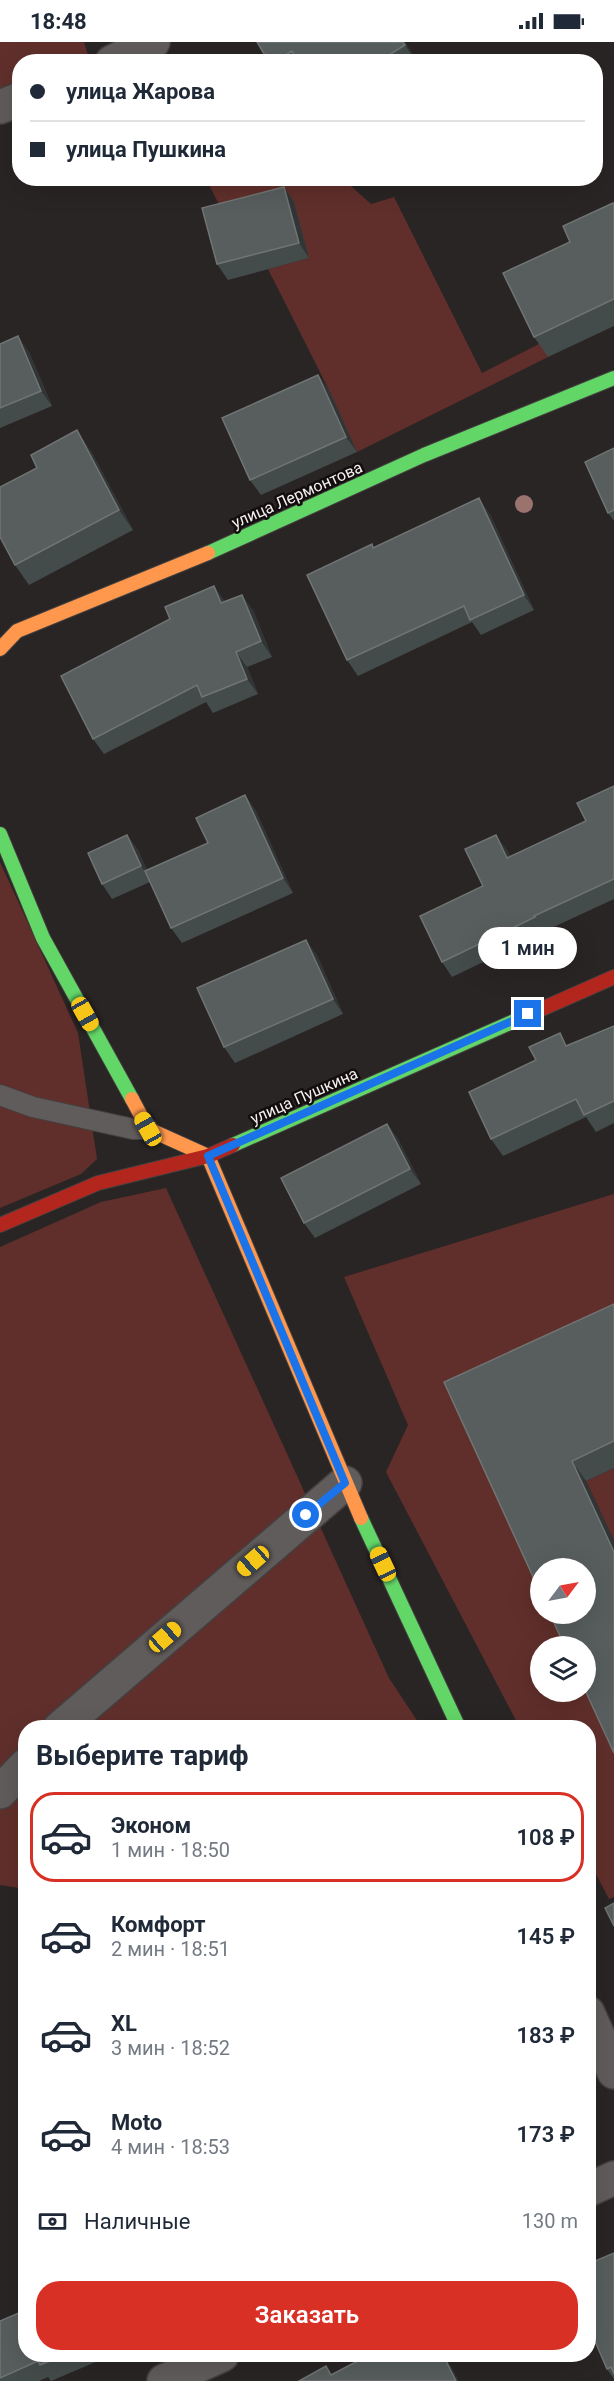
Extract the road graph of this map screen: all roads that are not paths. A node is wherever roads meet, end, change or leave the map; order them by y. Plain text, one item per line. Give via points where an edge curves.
1 (153, 42) edge
2 (128, 54) edge
3 (614, 378) edge
4 (0, 649) edge
5 (0, 834) edge
6 (614, 976) edge
7 (0, 1095) edge
8 (148, 1129) junction
9 (208, 1156) junction
10 (0, 1226) edge
11 (345, 1483) junction
12 (69, 1720) edge
13 (455, 1720) edge
14 (18, 1773) edge
15 (0, 1792) edge
16 (596, 2031) edge
17 (614, 2072) edge
18 (614, 2178) edge
19 (596, 2186) edge
20 (206, 2362) edge
21 (164, 2381) edge

1 - 2 street
3 - 4 street, улица Лермонтова via 424,455 215,550 17,631
5 - 8 street via 43,938
6 - 9 street, улица Пушкина
7 - 8 lane via 33,1107
8 - 9 street
9 - 10 street, улица Пушкина via 98,1183
9 - 11 street
11 - 12 street
11 - 13 street
14 - 15 street
16 - 17 street
18 - 19 street
20 - 21 street

